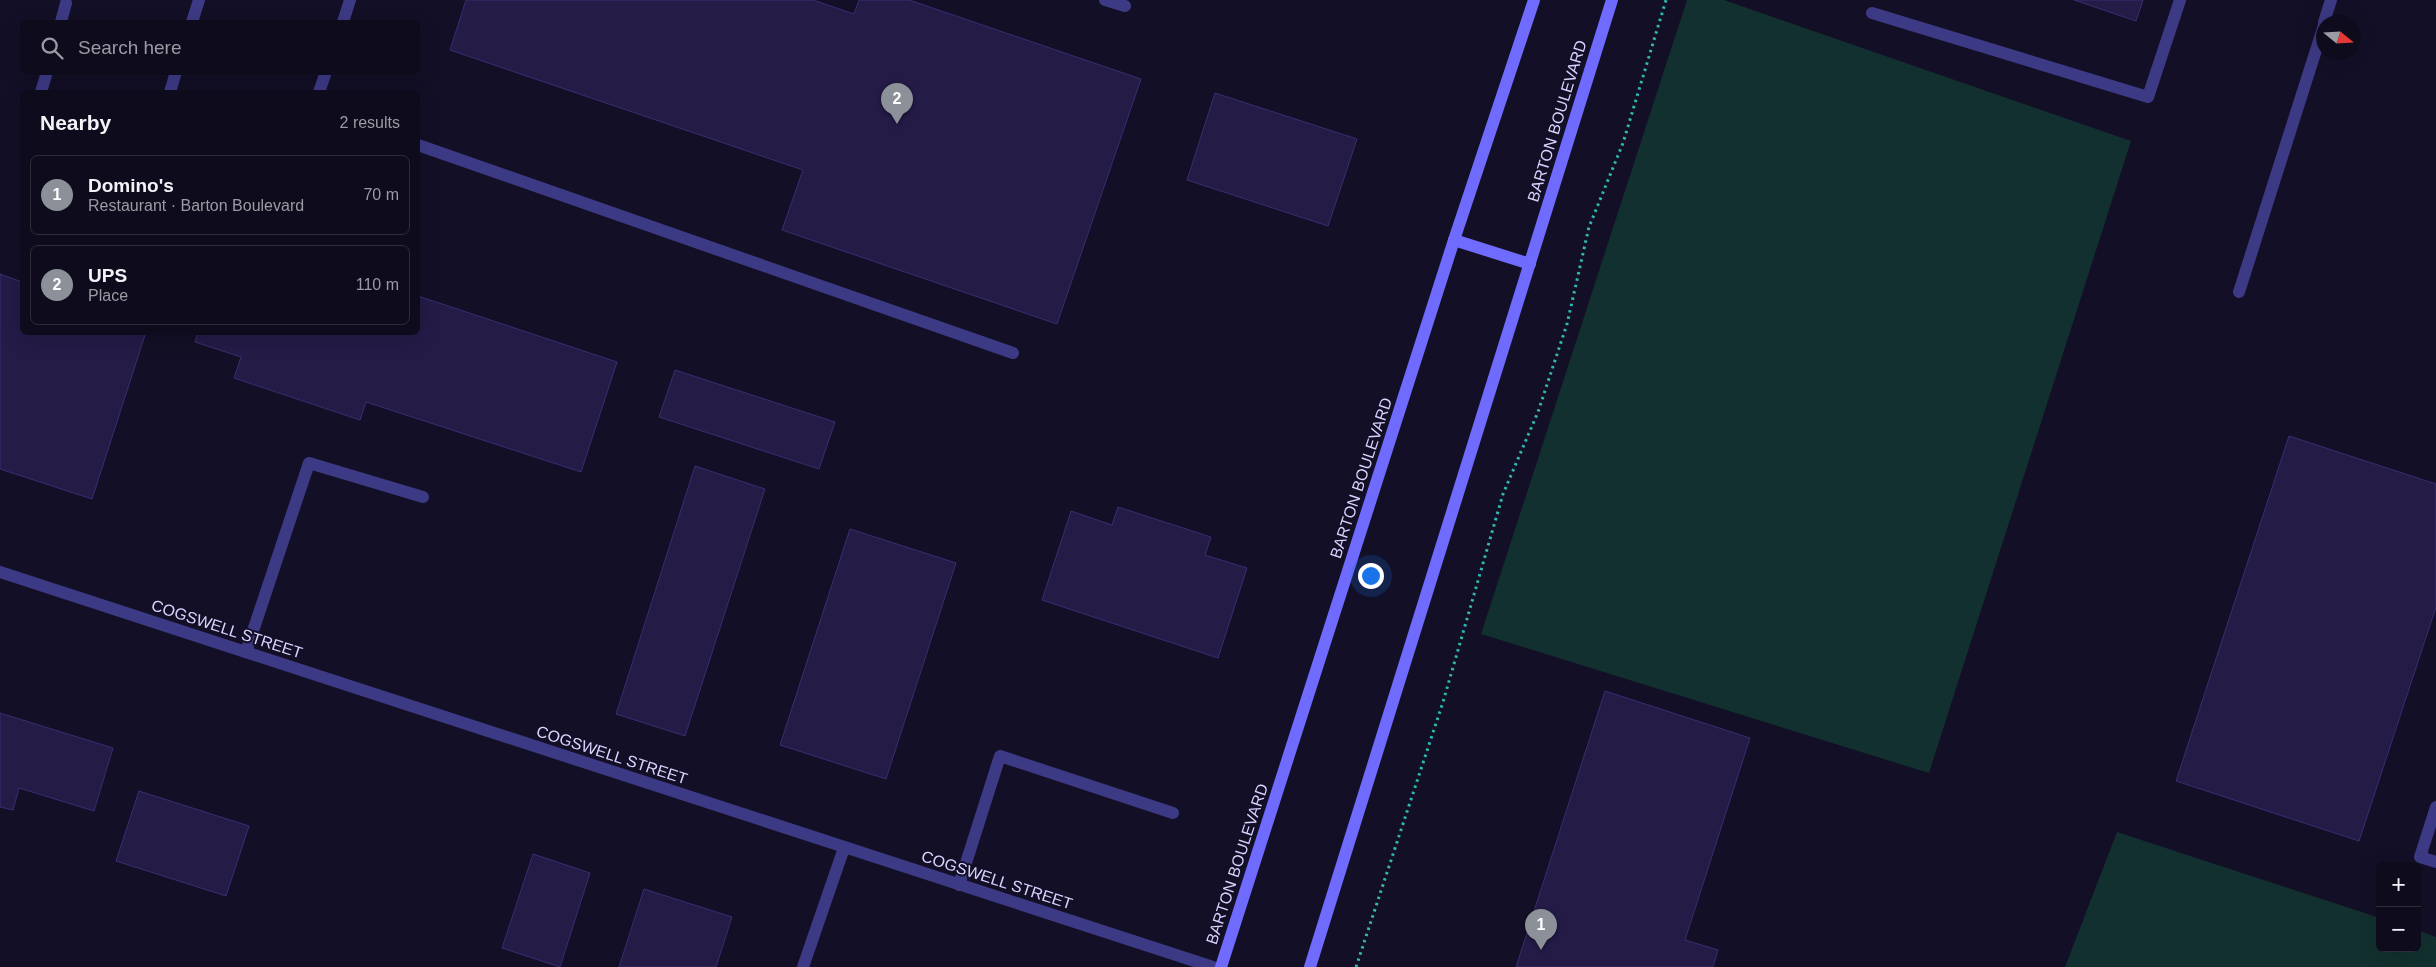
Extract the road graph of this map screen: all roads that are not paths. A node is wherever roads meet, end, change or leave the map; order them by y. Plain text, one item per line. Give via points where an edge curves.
1 (199, 0) edge
2 (350, 0) edge
3 (1105, 0) edge
4 (1534, 0) edge
5 (1612, 0) edge
6 (2180, 0) edge
7 (2331, 0) edge
8 (66, 3) dead end
9 (1125, 6) dead end
10 (1872, 13) dead end
11 (2327, 15) edge
12 (62, 20) edge
13 (193, 20) edge
14 (344, 20) edge
15 (2316, 49) edge
16 (46, 75) edge
17 (175, 75) edge
18 (325, 75) edge
19 (42, 90) edge
20 (171, 90) edge
21 (320, 90) edge
22 (420, 146) edge
23 (1454, 240) junction
24 (1530, 264) junction
25 (2239, 292) dead end
26 (1013, 353) dead end
27 (424, 497) dead end
28 (0, 572) edge
29 (246, 652) junction
30 (2436, 808) edge
31 (1173, 814) dead end
32 (844, 848) junction
33 (2436, 862) edge
34 (959, 885) junction
35 (803, 967) edge
36 (1213, 967) edge
37 (1221, 967) edge
38 (1310, 967) edge

1 - 13 street
2 - 14 street
3 - 9 street
4 - 23 main road, BARTON BOULEVARD
5 - 24 main road, BARTON BOULEVARD
6 - 10 street via 2148,97
7 - 11 street
8 - 12 street
15 - 25 street
16 - 19 street
17 - 20 street
18 - 21 street
22 - 26 street
23 - 24 main road
23 - 37 main road, BARTON BOULEVARD
24 - 38 main road, BARTON BOULEVARD
27 - 29 street via 309,463
28 - 29 street, COGSWELL STREET
29 - 32 street, COGSWELL STREET
30 - 33 street via 2420,856
31 - 34 street via 1000,756
32 - 34 street, COGSWELL STREET
32 - 35 street
34 - 36 street, COGSWELL STREET

